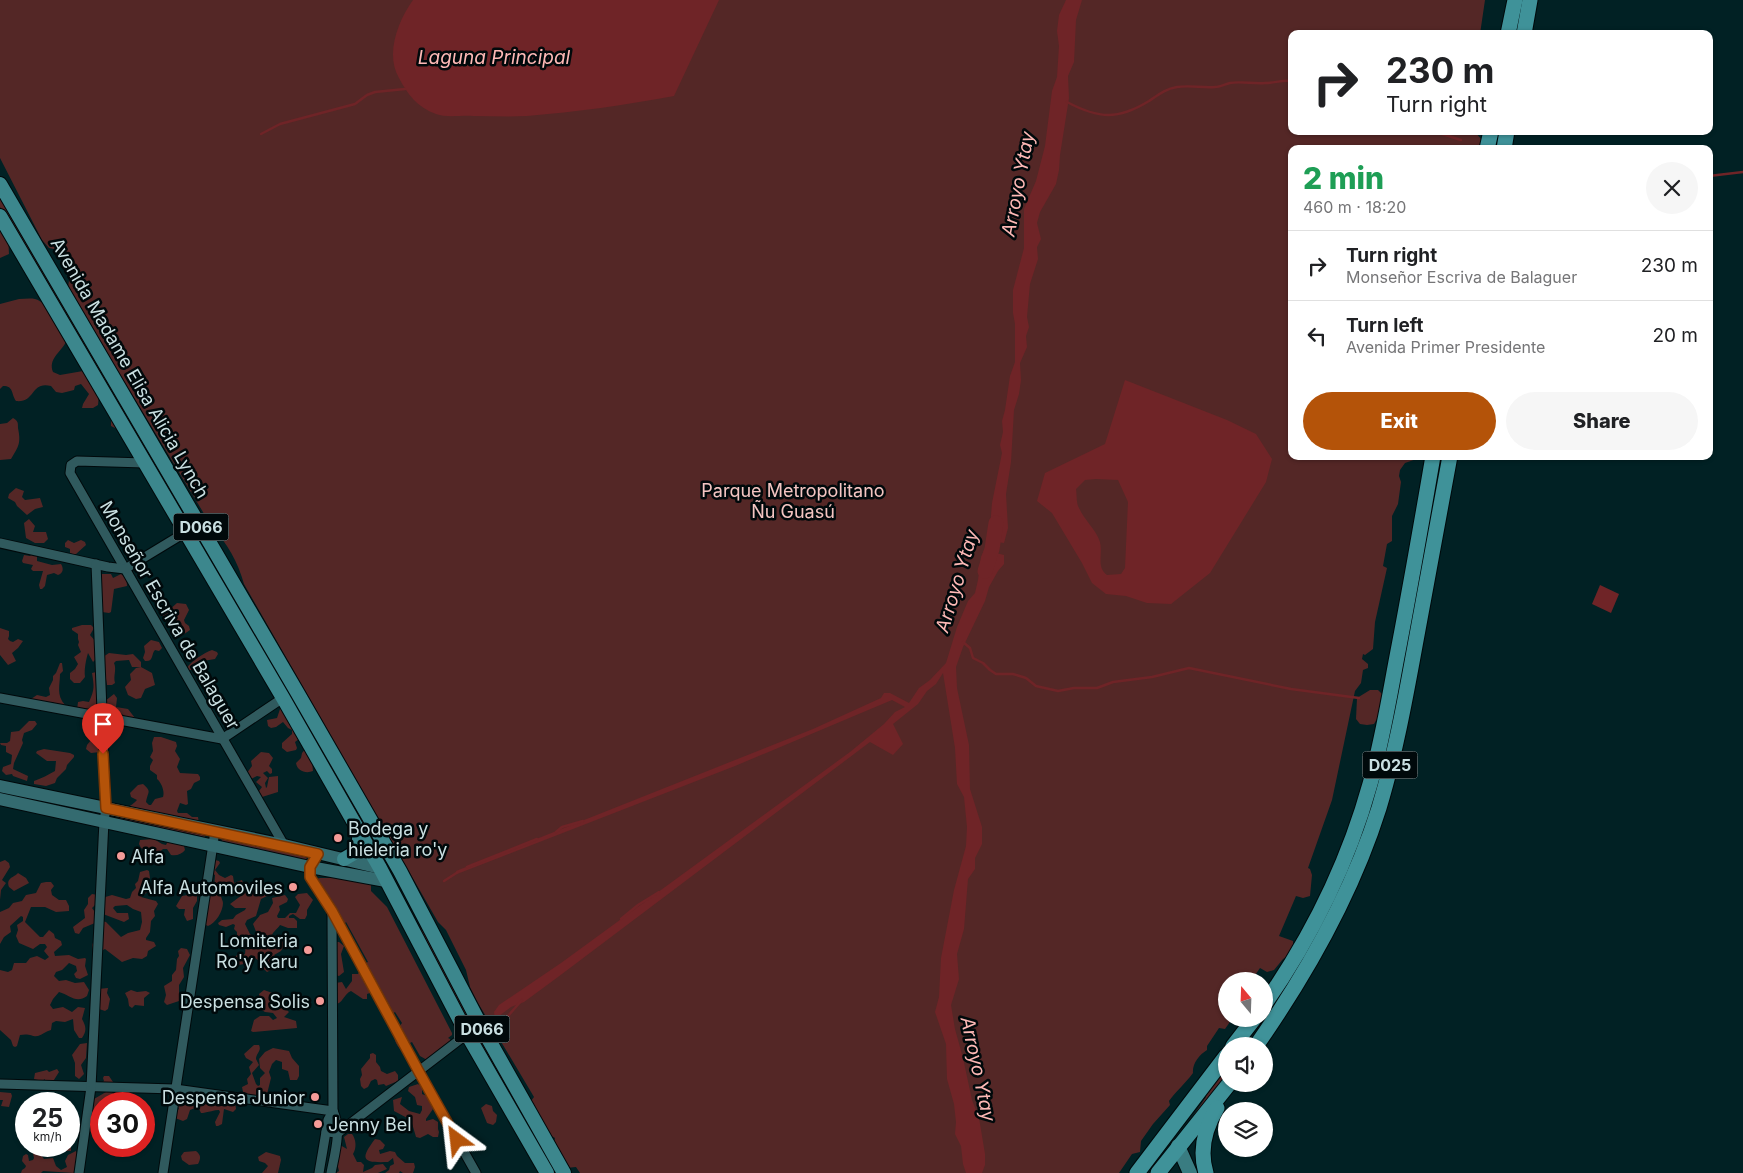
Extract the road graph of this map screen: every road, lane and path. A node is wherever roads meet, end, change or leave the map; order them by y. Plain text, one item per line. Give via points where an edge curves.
1 (1515, 0) edge
2 (1530, 0) edge
3 (1509, 30) edge
4 (1525, 30) edge
5 (0, 184) edge
6 (0, 216) edge
7 (1432, 460) edge
8 (1449, 460) edge
9 (145, 463) junction
10 (186, 532) junction
11 (0, 543) edge
12 (96, 564) junction
13 (125, 569) junction
14 (0, 698) edge
15 (283, 698) junction
16 (102, 718) junction
17 (222, 739) junction
18 (0, 786) edge
19 (0, 799) edge
20 (106, 808) junction
21 (104, 821) junction
22 (359, 830) junction
23 (215, 831) junction
24 (213, 846) junction
25 (284, 846) junction
26 (318, 854) junction
27 (344, 859) junction
28 (310, 867) junction
29 (380, 868) junction
30 (386, 881) junction
31 (332, 911) junction
32 (432, 934) junction
33 (1273, 991) edge
34 (468, 1034) junction
35 (1262, 1037) edge
36 (1218, 1067) edge
37 (419, 1072) junction
38 (1218, 1074) edge
39 (0, 1084) edge
40 (91, 1087) junction
41 (176, 1089) junction
42 (1223, 1092) edge
43 (1226, 1092) edge
44 (333, 1111) junction
45 (326, 1132) junction
46 (338, 1133) junction
47 (1178, 1146) junction
48 (545, 1172) edge
49 (79, 1173) edge
50 (163, 1173) edge
51 (319, 1173) edge
52 (331, 1173) edge
53 (476, 1173) edge
54 (564, 1173) edge
55 (1137, 1173) edge
56 (1158, 1173) edge
57 (1190, 1173) edge
58 (1206, 1173) edge

1 - 3 highway
2 - 4 highway
5 - 32 highway, Avenida Madame Elisa Alicia Lynch / D066 via 297,692 400,871
6 - 9 highway, Avenida Madame Elisa Alicia Lynch / D066
7 - 33 highway, D025 via 1387,710 1370,784 1330,892
8 - 35 highway, D025 via 1402,712 1379,809 1330,926
9 - 10 highway, Avenida Madame Elisa Alicia Lynch / D066
9 - 13 street, Monseñor Escriva de Balaguer via 77,461 70,465 70,473
10 - 13 street
10 - 15 highway, Avenida Madame Elisa Alicia Lynch / D066
11 - 12 street
12 - 13 street
12 - 16 street
13 - 17 street, Monseñor Escriva de Balaguer
14 - 16 street
15 - 17 street
15 - 22 highway, Avenida Madame Elisa Alicia Lynch / D066
16 - 17 street
16 - 20 street
17 - 25 street, Monseñor Escriva de Balaguer
18 - 20 main road
19 - 21 main road
20 - 21 street
20 - 23 main road
21 - 24 main road
21 - 40 street
22 - 27 highway via 356,852
22 - 29 highway, Avenida Madame Elisa Alicia Lynch / D066
23 - 24 street
23 - 25 main road
24 - 28 main road
24 - 41 street
25 - 26 main road
26 - 27 main road
26 - 28 street
27 - 29 main road
28 - 30 main road
28 - 31 street via 310,877
29 - 30 highway, Avenida Madame Elisa Alicia Lynch / D066
29 - 32 highway via 395,874 419,922
30 - 34 highway, Avenida Madame Elisa Alicia Lynch / D066
31 - 37 street
31 - 44 street
32 - 54 highway, Avenida Madame Elisa Alicia Lynch / D066
34 - 37 street
34 - 48 highway, Avenida Madame Elisa Alicia Lynch / D066
36 - 55 highway
37 - 46 street
37 - 53 street
38 - 47 highway via 1178,1130
39 - 40 street
40 - 41 street
40 - 49 street
41 - 44 street
41 - 50 street
42 - 47 highway
43 - 58 highway via 1206,1132 1202,1152
44 - 45 street
44 - 46 street
45 - 46 street
45 - 51 street
46 - 52 street
47 - 56 highway
47 - 57 main road

